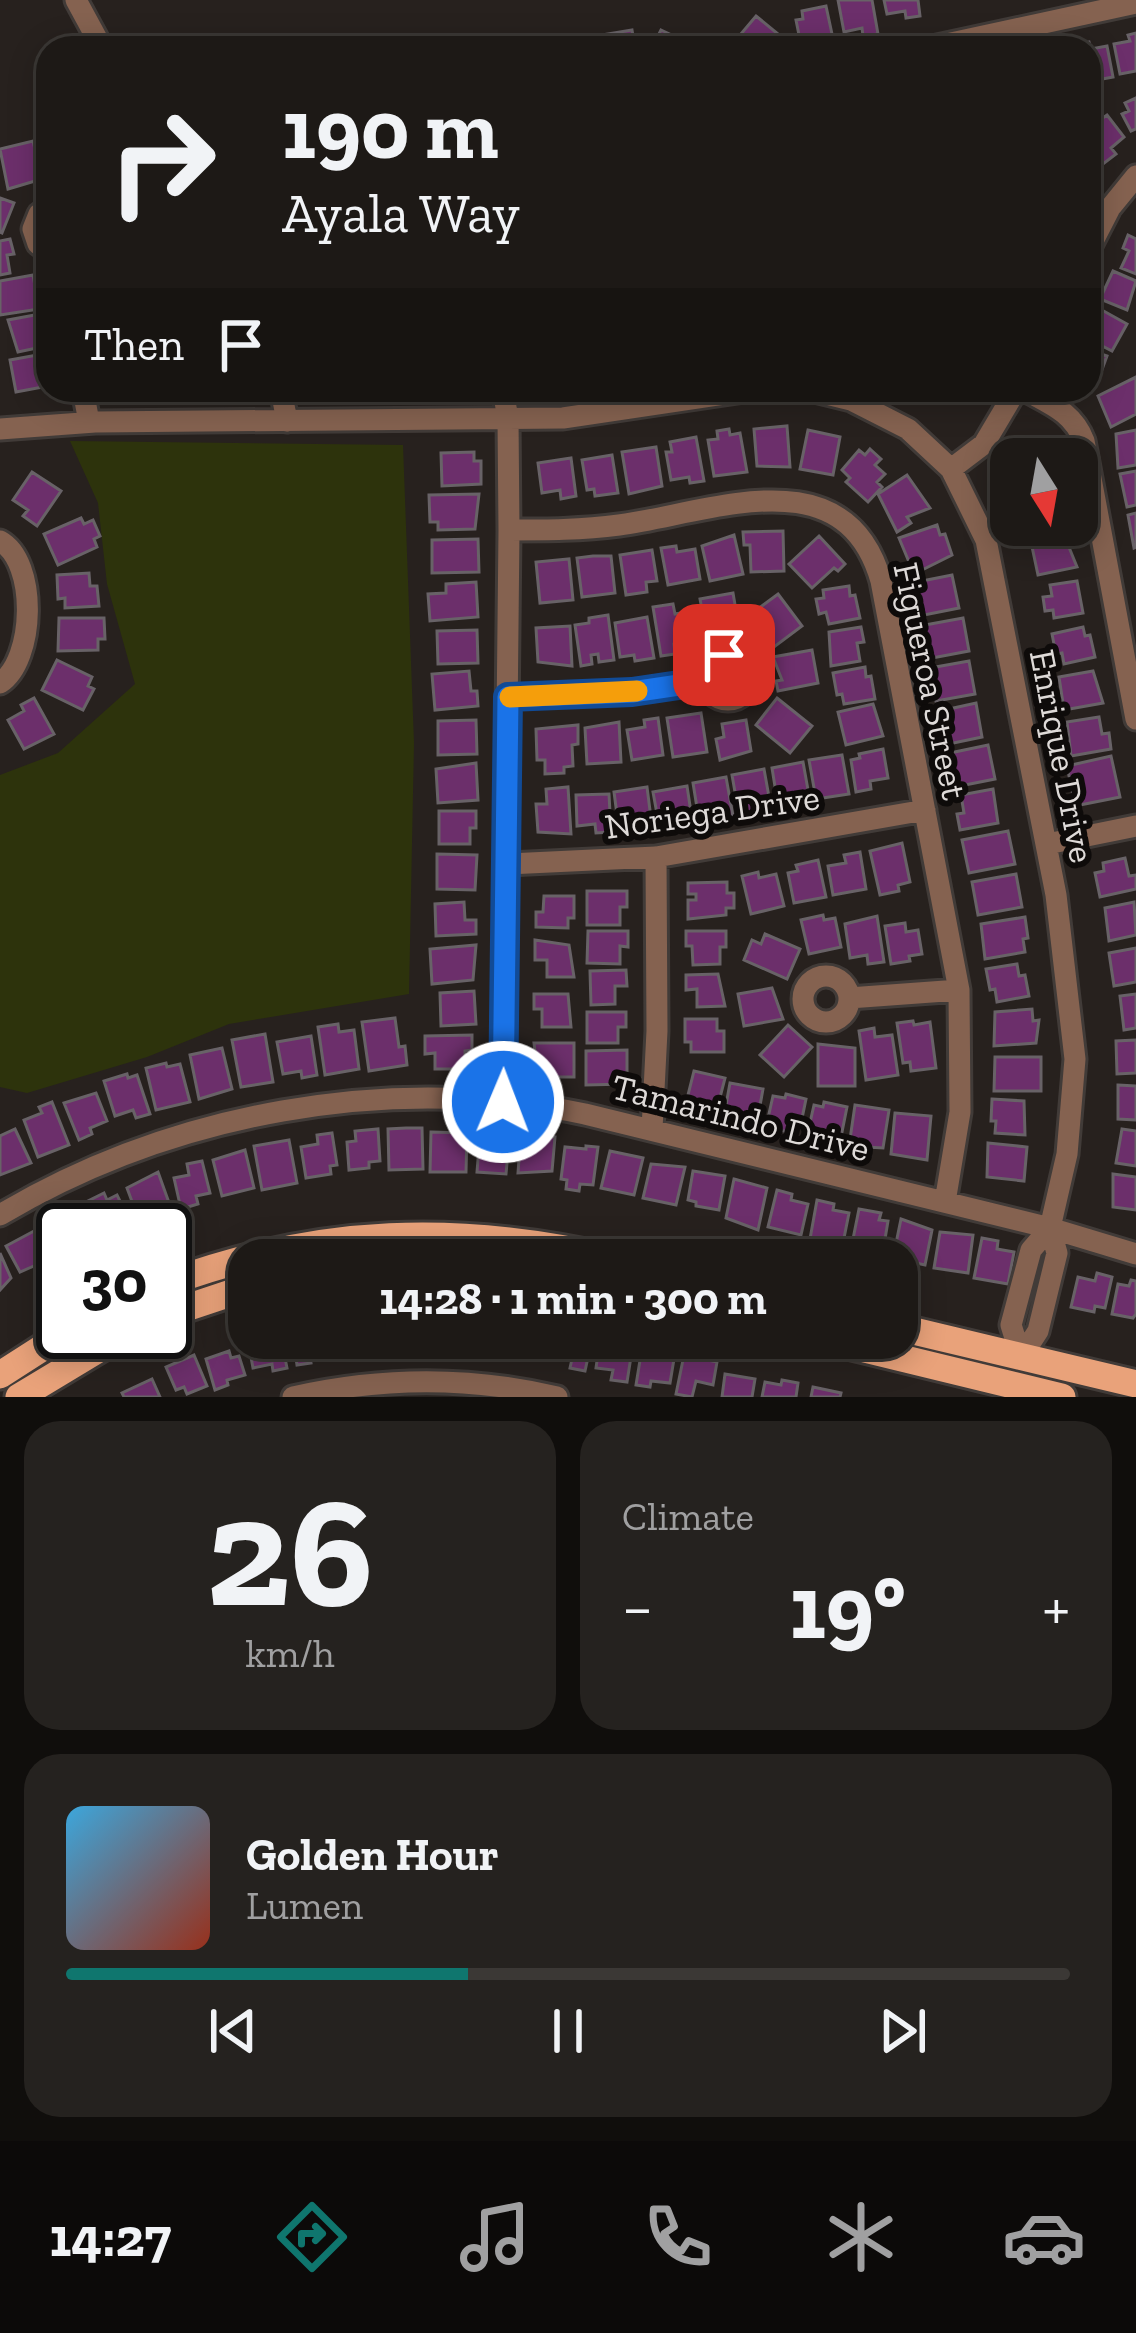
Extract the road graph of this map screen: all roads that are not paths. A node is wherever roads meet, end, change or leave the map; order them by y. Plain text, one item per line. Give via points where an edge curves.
1 (76, 0) edge
2 (1136, 3) edge
3 (96, 36) edge
4 (983, 36) edge
5 (1136, 176) edge
6 (1101, 227) edge
7 (85, 402) edge
8 (283, 402) edge
9 (505, 402) edge
10 (645, 402) edge
11 (856, 402) edge
12 (1012, 402) edge
13 (1045, 402) edge
14 (508, 419) junction
15 (287, 421) junction
16 (89, 422) junction
17 (0, 429) edge
18 (951, 469) junction
19 (508, 530) junction
20 (0, 541) edge
21 (706, 681) dead end
22 (0, 683) edge
23 (508, 697) junction
24 (1136, 719) edge
25 (925, 810) junction
26 (1136, 826) edge
27 (1047, 844) junction
28 (656, 857) junction
29 (506, 864) junction
30 (959, 989) junction
31 (848, 998) dead end
32 (503, 1102) junction
33 (652, 1130) junction
34 (945, 1202) junction
35 (0, 1215) edge
36 (1050, 1228) junction
37 (343, 1239) edge
38 (502, 1239) edge
39 (1136, 1254) edge
40 (228, 1262) edge
41 (192, 1273) edge
42 (228, 1294) edge
43 (192, 1306) edge
44 (918, 1333) edge
45 (36, 1352) edge
46 (1021, 1358) junction
47 (82, 1359) edge
48 (894, 1359) edge
49 (0, 1375) edge
50 (1136, 1384) edge
51 (1015, 1393) edge
52 (549, 1396) edge
53 (19, 1397) edge
54 (293, 1397) edge
55 (1062, 1397) edge

1 - 3 street
2 - 4 street
5 - 6 street
7 - 16 street
8 - 15 street
9 - 14 street
10 - 14 street via 600,415
11 - 18 street, Enrique Drive via 908,429
12 - 18 street via 984,444
13 - 24 street via 1073,420 1084,441
14 - 15 street
14 - 19 street
15 - 16 street
16 - 17 street
18 - 27 street, Enrique Drive via 986,540
19 - 23 street
19 - 25 street, Figueroa Street via 602,527 782,498 845,522 877,564
20 - 22 street via 18,555 26,582 22,658
21 - 23 street
23 - 29 street
25 - 28 street, Noriega Drive
25 - 30 street, Figueroa Street
26 - 27 street
27 - 36 street, Enrique Drive via 1075,1059
28 - 29 street, Noriega Drive
28 - 33 street
29 - 32 street
30 - 31 street
30 - 34 street, Figueroa Street via 960,1112
32 - 33 street, Tamarindo Drive
32 - 35 street, Tamarindo Drive via 409,1099 258,1116 118,1156
33 - 34 street, Tamarindo Drive
34 - 36 street, Tamarindo Drive
36 - 39 street, Tamarindo Drive
36 - 46 street, Enrique Drive via 1031,1250 1011,1324
37 - 38 main road
40 - 41 main road
42 - 43 main road
44 - 46 main road
45 - 49 main road
46 - 50 main road
46 - 51 main road
47 - 53 main road
48 - 51 main road
51 - 55 main road
52 - 54 street via 397,1381

